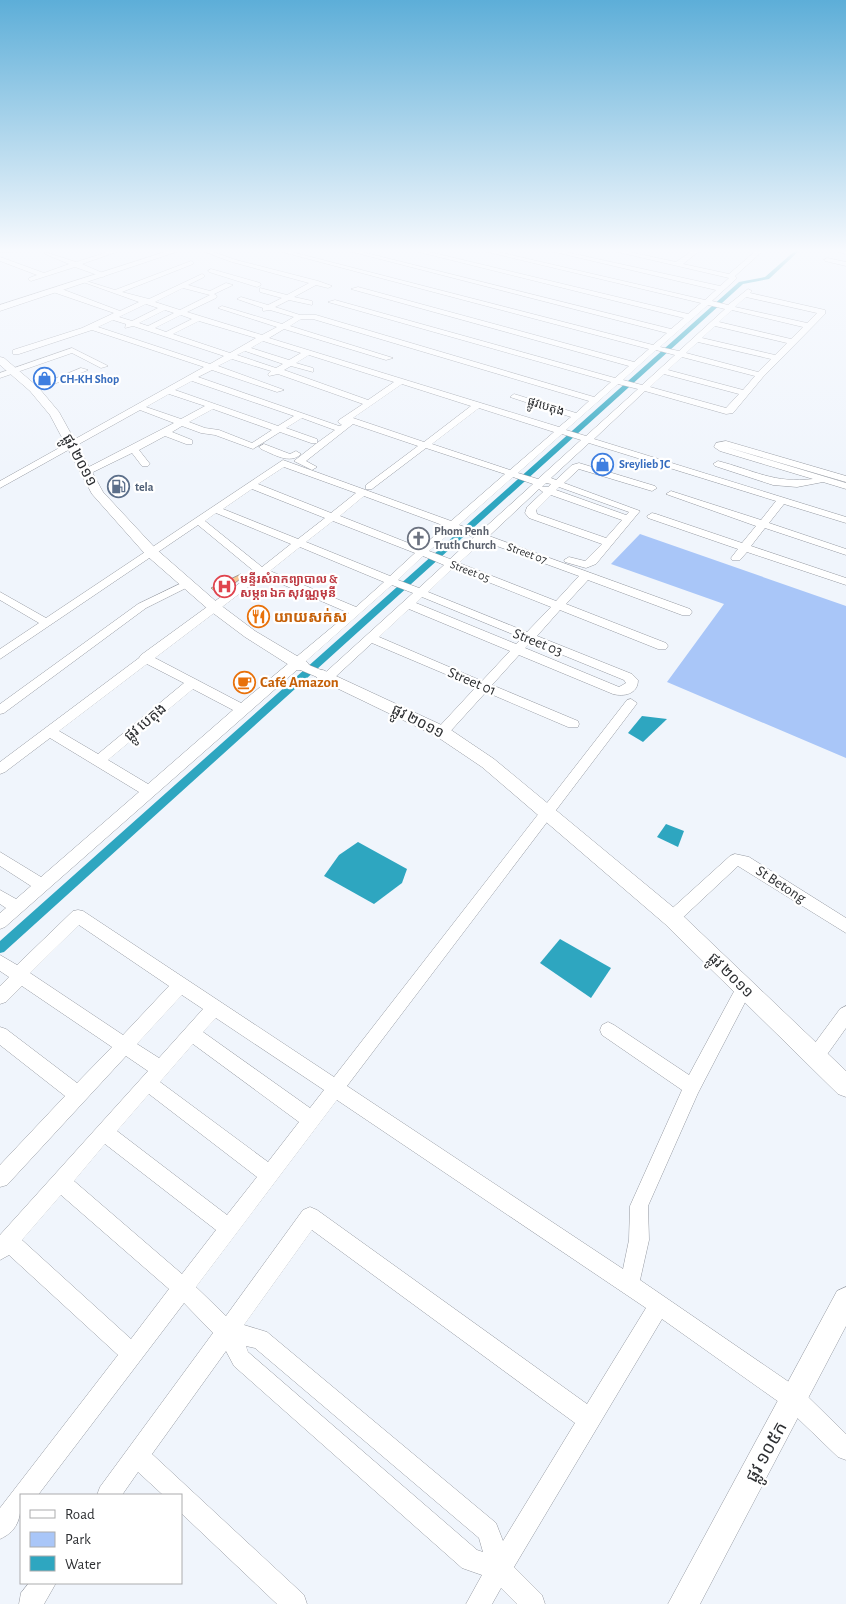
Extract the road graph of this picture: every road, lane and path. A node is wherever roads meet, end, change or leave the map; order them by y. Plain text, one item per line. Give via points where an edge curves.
1 (97, 324) edge
2 (133, 324) joint
3 (158, 324) edge
4 (188, 324) edge
5 (218, 324) edge
6 (239, 324) edge
7 (273, 324) edge
8 (288, 324) edge
9 (336, 324) edge
10 (407, 324) edge
11 (423, 324) edge
12 (493, 324) edge
13 (550, 324) edge
14 (608, 324) edge
15 (641, 324) edge
16 (682, 324) edge
17 (712, 324) edge
18 (717, 324) edge
19 (798, 324) edge
20 (810, 324) edge
21 (92, 326) junction
22 (547, 326) dead end
23 (808, 326) junction
24 (282, 327) junction
25 (418, 327) junction
26 (231, 328) junction
27 (148, 329) junction
28 (673, 332) junction
29 (114, 334) junction
30 (537, 334) junction
31 (168, 335) junction
32 (263, 338) junction
33 (697, 338) junction
34 (526, 342) dead end
35 (793, 342) junction
36 (191, 343) junction
37 (285, 345) junction
38 (150, 346) junction
39 (519, 347) dead end
40 (245, 348) junction
41 (657, 348) junction
42 (16, 352) dead end
43 (308, 352) junction
44 (511, 353) junction
45 (172, 354) junction
46 (679, 354) junction
47 (266, 355) junction
48 (232, 356) junction
49 (389, 358) dead end
50 (778, 358) junction
51 (0, 360) edge
52 (252, 363) junction
53 (290, 363) junction
54 (636, 364) junction
55 (104, 366) dead end
56 (212, 367) junction
57 (84, 370) dead end
58 (310, 370) dead end
59 (277, 371) junction
60 (662, 371) junction
61 (13, 372) junction
62 (760, 375) junction
63 (0, 376) edge
64 (192, 378) junction
65 (401, 381) junction
66 (257, 382) junction
67 (618, 382) junction
68 (34, 389) junction
69 (640, 389) junction
70 (280, 390) dead end
71 (169, 391) junction
72 (744, 393) junction
73 (514, 397) dead end
74 (595, 400) junction
75 (224, 401) junction
76 (369, 403) junction
77 (478, 405) junction
78 (139, 407) junction
79 (252, 409) junction
80 (301, 415) junction
81 (578, 416) junction
82 (349, 420) junction
83 (181, 423) junction
84 (335, 427) junction
85 (279, 430) junction
86 (164, 432) junction
87 (563, 432) junction
88 (586, 439) junction
89 (314, 441) junction
90 (189, 442) dead end
91 (424, 445) junction
92 (72, 446) junction
93 (134, 448) junction
94 (264, 448) dead end
95 (145, 464) dead end
96 (718, 464) dead end
97 (86, 472) junction
98 (513, 475) junction
99 (846, 479) edge
100 (825, 480) junction
101 (539, 483) junction
102 (558, 484) junction
103 (0, 485) edge
104 (250, 485) junction
105 (846, 486) edge
106 (652, 488) dead end
107 (366, 490) junction
108 (550, 491) junction
109 (671, 494) dead end
110 (782, 500) junction
111 (215, 509) junction
112 (652, 516) dead end
113 (332, 517) junction
114 (628, 519) junction
115 (198, 520) junction
116 (846, 520) edge
117 (456, 524) junction
118 (763, 524) junction
119 (483, 533) junction
120 (607, 542) junction
121 (298, 544) junction
122 (744, 548) junction
123 (151, 552) junction
124 (846, 552) edge
125 (424, 553) junction
126 (736, 558) dead end
127 (451, 563) junction
128 (262, 572) junction
129 (586, 575) junction
130 (391, 582) junction
131 (846, 582) edge
132 (186, 584) junction
133 (418, 593) junction
134 (0, 595) edge
135 (408, 604) junction
136 (559, 605) junction
137 (214, 607) junction
138 (357, 612) junction
139 (686, 612) dead end
140 (46, 623) junction
141 (370, 638) junction
142 (528, 638) junction
143 (662, 646) dead end
144 (517, 650) junction
145 (0, 655) edge
146 (145, 658) junction
147 (583, 660) junction
148 (300, 664) junction
149 (572, 672) junction
150 (326, 676) junction
151 (192, 683) junction
152 (484, 687) junction
153 (631, 703) dead end
154 (1, 707) edge
155 (242, 709) junction
156 (573, 724) dead end
157 (49, 732) junction
158 (442, 732) junction
159 (98, 761) junction
160 (0, 769) edge
161 (149, 791) junction
162 (547, 814) junction
163 (0, 858) edge
164 (41, 885) junction
165 (0, 896) edge
166 (17, 907) junction
167 (672, 918) junction
168 (0, 922) edge
169 (846, 926) edge
170 (11, 969) edge
171 (181, 985) junction
172 (744, 989) junction
173 (0, 997) edge
174 (215, 1007) junction
175 (846, 1014) edge
176 (608, 1030) dead end
177 (192, 1034) junction
178 (0, 1035) edge
179 (124, 1045) junction
180 (815, 1057) junction
181 (160, 1069) junction
182 (148, 1083) junction
183 (846, 1086) edge
184 (692, 1087) junction
185 (336, 1088) junction
186 (78, 1095) junction
187 (312, 1120) junction
188 (104, 1132) junction
189 (270, 1175) junction
190 (0, 1178) edge
191 (60, 1182) junction
192 (229, 1228) junction
193 (4, 1246) edge
194 (629, 1285) junction
195 (183, 1288) junction
196 (846, 1300) edge
197 (659, 1305) junction
198 (227, 1332) junction
199 (132, 1354) junction
200 (794, 1399) junction
201 (590, 1420) junction
202 (846, 1449) edge
203 (137, 1455) junction
204 (25, 1494) edge
205 (109, 1494) edge
206 (178, 1494) edge
207 (182, 1498) edge
208 (20, 1500) edge
209 (0, 1527) edge
210 (500, 1569) junction
211 (43, 1584) edge
212 (32, 1604) edge
213 (295, 1604) edge
214 (478, 1604) edge
215 (533, 1604) edge
216 (683, 1604) edge

1 - 21 street
2 - 27 street
2 - 29 street
3 - 27 street
4 - 31 street
5 - 26 street
6 - 26 street
7 - 24 street
8 - 24 street
9 - 74 street
10 - 25 street
11 - 25 street
12 - 30 street
13 - 22 street
14 - 41 street
15 - 28 street
16 - 28 street
17 - 33 street
18 - 35 street
19 - 23 street
20 - 23 street
21 - 29 street
21 - 42 street
23 - 35 street
24 - 32 street
24 - 49 street
25 - 44 street
26 - 32 street
27 - 31 street
28 - 41 street
29 - 38 street
30 - 34 street
30 - 54 street
31 - 36 street
31 - 38 street
32 - 37 street
32 - 40 street
33 - 46 street
33 - 50 street
35 - 50 street
36 - 45 street
36 - 48 street
37 - 43 street
37 - 47 street
38 - 45 street
39 - 44 street
40 - 47 street
40 - 48 street
41 - 46 street
41 - 54 street
43 - 53 street
43 - 65 street
44 - 67 street
45 - 56 street
46 - 60 street
46 - 62 street
47 - 52 street
47 - 53 street
48 - 52 street
48 - 56 street
50 - 62 street
51 - 61 main road, ផ្លូវ ២០១១
52 - 59 street
53 - 58 street
53 - 59 street
54 - 67 street
55 - 61 street via 72,350
56 - 64 street
56 - 66 street
57 - 68 street
59 - 66 street
59 - 76 street
60 - 69 street
60 - 72 street
61 - 63 street
61 - 68 main road, ផ្លូវ ២០១១
62 - 72 street
64 - 71 street
64 - 75 street
65 - 76 street
65 - 77 street
66 - 70 street
66 - 75 street
67 - 69 street
67 - 74 street
68 - 92 main road, ផ្លូវ ២០១១ via 55,414
69 - 72 street via 726,412
69 - 88 street
71 - 75 street
71 - 78 street
73 - 81 street, ផ្លូវបេតុង
74 - 81 street
75 - 79 street
75 - 79 street
75 - 83 street
76 - 82 street
77 - 87 street
77 - 91 street
78 - 83 street
78 - 92 street
79 - 80 street
79 - 85 street
80 - 84 street
80 - 85 street
81 - 87 street
82 - 84 street
82 - 91 street
82 - 107 street via 299,461
83 - 85 street via 253,446
83 - 86 street
84 - 89 street
85 - 89 street
86 - 90 street
86 - 93 street
87 - 88 street
87 - 98 street
88 - 101 street
88 - 110 street
89 - 94 street via 291,458
91 - 98 street
91 - 107 street
92 - 97 main road, ផ្លូវ ២០១១
92 - 103 street
93 - 95 street
93 - 97 street
96 - 100 street via 779,483
97 - 123 main road, ផ្លូវ ២០១១ via 104,501
98 - 101 street
98 - 117 street
99 - 100 street via 726,444 719,445 723,449
100 - 105 street
101 - 102 street
101 - 108 street
101 - 119 street
102 - 106 street via 579,466
102 - 108 street
102 - 114 street via 635,510
104 - 107 street, Street 07 via 283,463
104 - 111 street
104 - 113 street, Street 05
107 - 113 street
107 - 117 street, Street 07
108 - 114 street
108 - 120 street via 531,509 533,516
109 - 118 street
110 - 116 street
110 - 118 street
111 - 115 street
111 - 121 street, Street 03
112 - 122 street
113 - 121 street
113 - 125 street, Street 05
114 - 120 street
115 - 123 street
115 - 128 street
117 - 119 street, Street 07
117 - 125 street
118 - 122 street
118 - 124 street
119 - 120 street via 586,565
119 - 127 street
119 - 129 street, Street 07
121 - 128 street
121 - 130 street, Street 03
122 - 126 street
122 - 131 street
123 - 132 main road, ផ្លូវ ២០១១
123 - 140 street
125 - 127 street, Street 05
125 - 130 street
127 - 133 street
127 - 136 street, Street 05
128 - 137 street
128 - 138 street
129 - 136 street
129 - 139 street, Street 07
130 - 133 street, Street 03
130 - 138 street
132 - 137 main road, ផ្លូវ ២០១១
132 - 154 street via 142,606
133 - 135 street
133 - 142 street, Street 03
134 - 140 street
135 - 141 street
135 - 144 street, Street 03
136 - 142 street
136 - 143 street, Street 05
137 - 146 street
137 - 148 main road, ផ្លូវ ២០១១ via 250,634
138 - 148 street
140 - 145 street
141 - 150 street
141 - 152 street, Street 01
142 - 144 street
142 - 147 street, Street 03
144 - 149 street, Street 03
144 - 152 street
146 - 151 street
146 - 157 street
147 - 149 street
147 - 149 street, Street 03 via 628,678 632,684 622,692
148 - 150 street, ផ្លូវ ២០១១
148 - 155 street
150 - 158 main road, ផ្លូវ ២០១១
151 - 155 street
151 - 159 street, ផ្លូវ បេតុង
152 - 156 street, Street 01
152 - 158 street
153 - 162 street
155 - 161 street
157 - 159 street
157 - 160 street
158 - 162 main road, ផ្លូវ ២០១១ via 488,763
159 - 161 street
161 - 164 street
162 - 167 main road, ផ្លូវ ២០១១
162 - 185 street
163 - 164 street
164 - 166 street
165 - 166 street
166 - 168 street
167 - 169 street, St Betong via 735,860 744,860
167 - 172 main road, ផ្លូវ ២០១១
170 - 171 street via 78,916
170 - 173 street
170 - 179 street
171 - 174 street
171 - 179 street
172 - 180 main road, ផ្លូវ ២០១១
172 - 184 street
174 - 177 street
174 - 185 street
175 - 180 street
176 - 184 street
177 - 181 street
177 - 187 street
178 - 186 street
179 - 181 street
179 - 186 street
180 - 183 main road, ផ្លូវ ២០១១
181 - 182 street
182 - 188 street
182 - 189 street
184 - 194 street via 639,1206 639,1240
185 - 187 street
185 - 194 street
186 - 190 street
187 - 189 street
188 - 191 street
188 - 192 street
189 - 192 street
191 - 193 street
191 - 195 street
192 - 195 street
193 - 199 street
194 - 197 street
195 - 198 street
195 - 199 street
196 - 200 main road, ផ្លូវ ១០៥ក
197 - 200 street
197 - 201 street
198 - 201 street via 310,1216
198 - 203 street
198 - 210 street via 242,1360 470,1560
198 - 210 street via 260,1338 488,1531
199 - 204 street
200 - 202 street
200 - 216 main road, ផ្លូវ ១០៥ក
201 - 210 street
203 - 205 street
203 - 206 street
207 - 213 street
208 - 209 street
210 - 214 street
210 - 215 street
211 - 212 street via 30,1602

